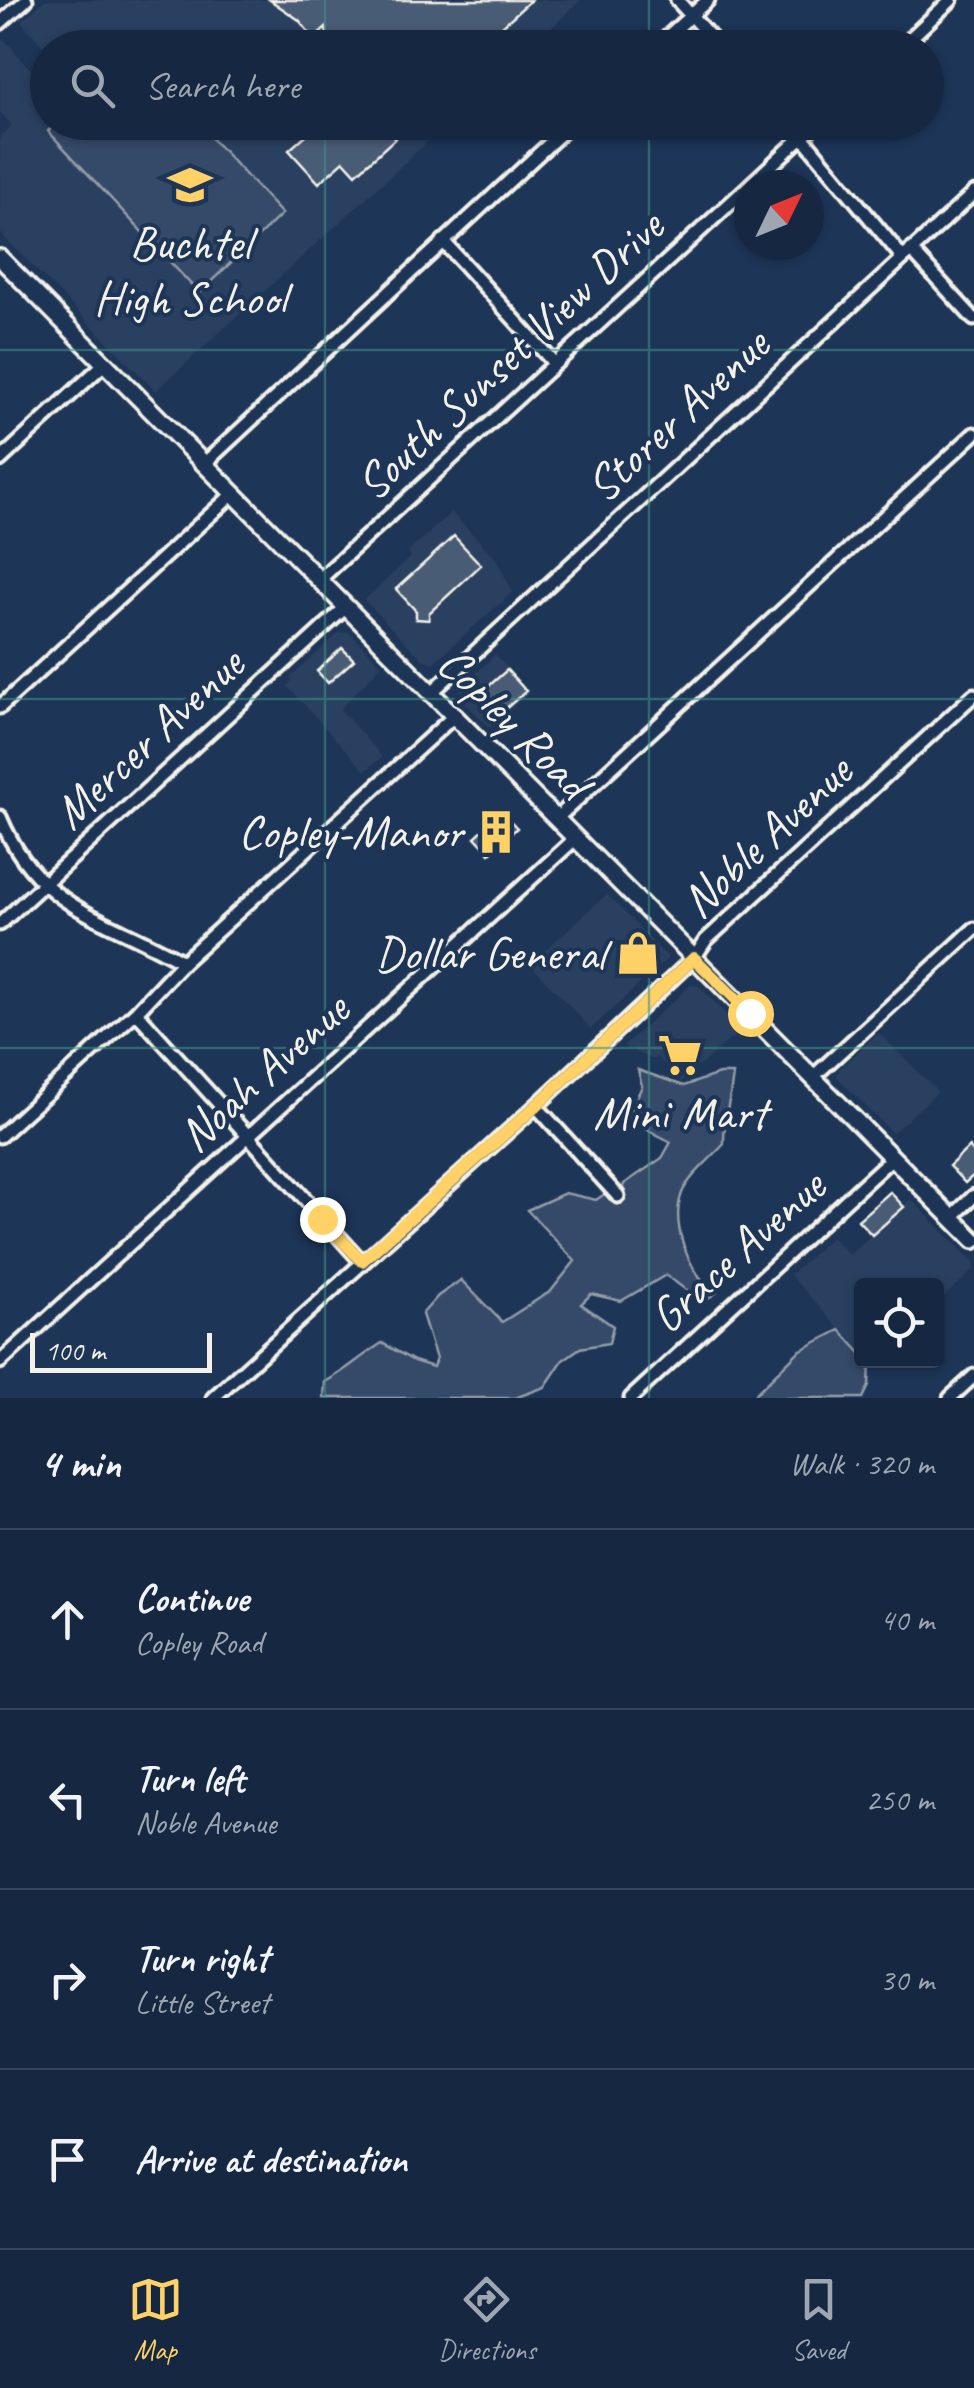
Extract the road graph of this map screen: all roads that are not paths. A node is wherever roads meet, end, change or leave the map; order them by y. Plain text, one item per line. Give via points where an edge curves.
1 (26, 0) edge
2 (677, 0) edge
3 (708, 0) edge
4 (951, 0) edge
5 (691, 15) junction
6 (0, 23) edge
7 (675, 30) edge
8 (704, 30) edge
9 (919, 30) edge
10 (553, 140) edge
11 (799, 140) edge
12 (806, 140) edge
13 (766, 170) edge
14 (974, 193) edge
15 (734, 199) edge
16 (443, 241) junction
17 (908, 254) junction
18 (0, 258) edge
19 (974, 319) edge
20 (554, 363) junction
21 (104, 364) junction
22 (974, 434) edge
23 (0, 460) edge
24 (205, 463) junction
25 (234, 494) junction
26 (320, 580) junction
27 (346, 607) junction
28 (432, 692) junction
29 (974, 695) edge
30 (0, 707) edge
31 (454, 716) junction
32 (0, 817) edge
33 (558, 818) junction
34 (576, 838) junction
35 (44, 884) junction
36 (0, 924) edge
37 (974, 930) edge
38 (694, 958) junction
39 (184, 962) junction
40 (136, 1012) junction
41 (813, 1077) junction
42 (536, 1106) junction
43 (0, 1136) edge
44 (248, 1136) junction
45 (893, 1158) junction
46 (618, 1196) dead end
47 (974, 1196) edge
48 (952, 1218) junction
49 (974, 1240) edge
50 (362, 1261) junction
51 (0, 1362) edge
52 (974, 1376) edge
53 (213, 1398) edge
54 (631, 1398) edge
55 (950, 1398) edge

1 - 6 street
2 - 5 street
3 - 5 street
4 - 9 street
5 - 7 street
5 - 8 street
10 - 16 street
11 - 13 street, South Sunset View Drive
12 - 17 street via 850,198
14 - 17 street, Storer Avenue
15 - 20 street, South Sunset View Drive
16 - 20 street
16 - 24 street
17 - 19 street
17 - 28 street, Storer Avenue
18 - 21 main road, Copley Road
20 - 26 street, South Sunset View Drive
21 - 23 street
21 - 24 main road, Copley Road
22 - 33 street
24 - 25 main road, Copley Road
25 - 26 main road, Copley Road
25 - 30 street
26 - 27 main road, Copley Road
27 - 28 main road, Copley Road
27 - 35 street, Mercer Avenue
28 - 31 main road, Copley Road
29 - 38 street, Noble Avenue
31 - 33 main road, Copley Road
31 - 39 street
32 - 35 street
33 - 34 main road, Copley Road
34 - 38 main road, Copley Road
34 - 44 street, Noah Avenue
35 - 36 street, Mercer Avenue
35 - 39 street via 90,918
37 - 41 street
38 - 41 main road, Copley Road
38 - 42 street, Noble Avenue
39 - 40 street
40 - 43 street
40 - 44 street
41 - 45 main road, Copley Road
42 - 46 street
42 - 50 street, Noble Avenue
44 - 50 street
44 - 51 street, Noah Avenue
45 - 48 main road, Copley Road
45 - 54 street, Grace Avenue
47 - 48 street
48 - 49 main road, Copley Road
50 - 53 street, Noble Avenue
52 - 55 street

